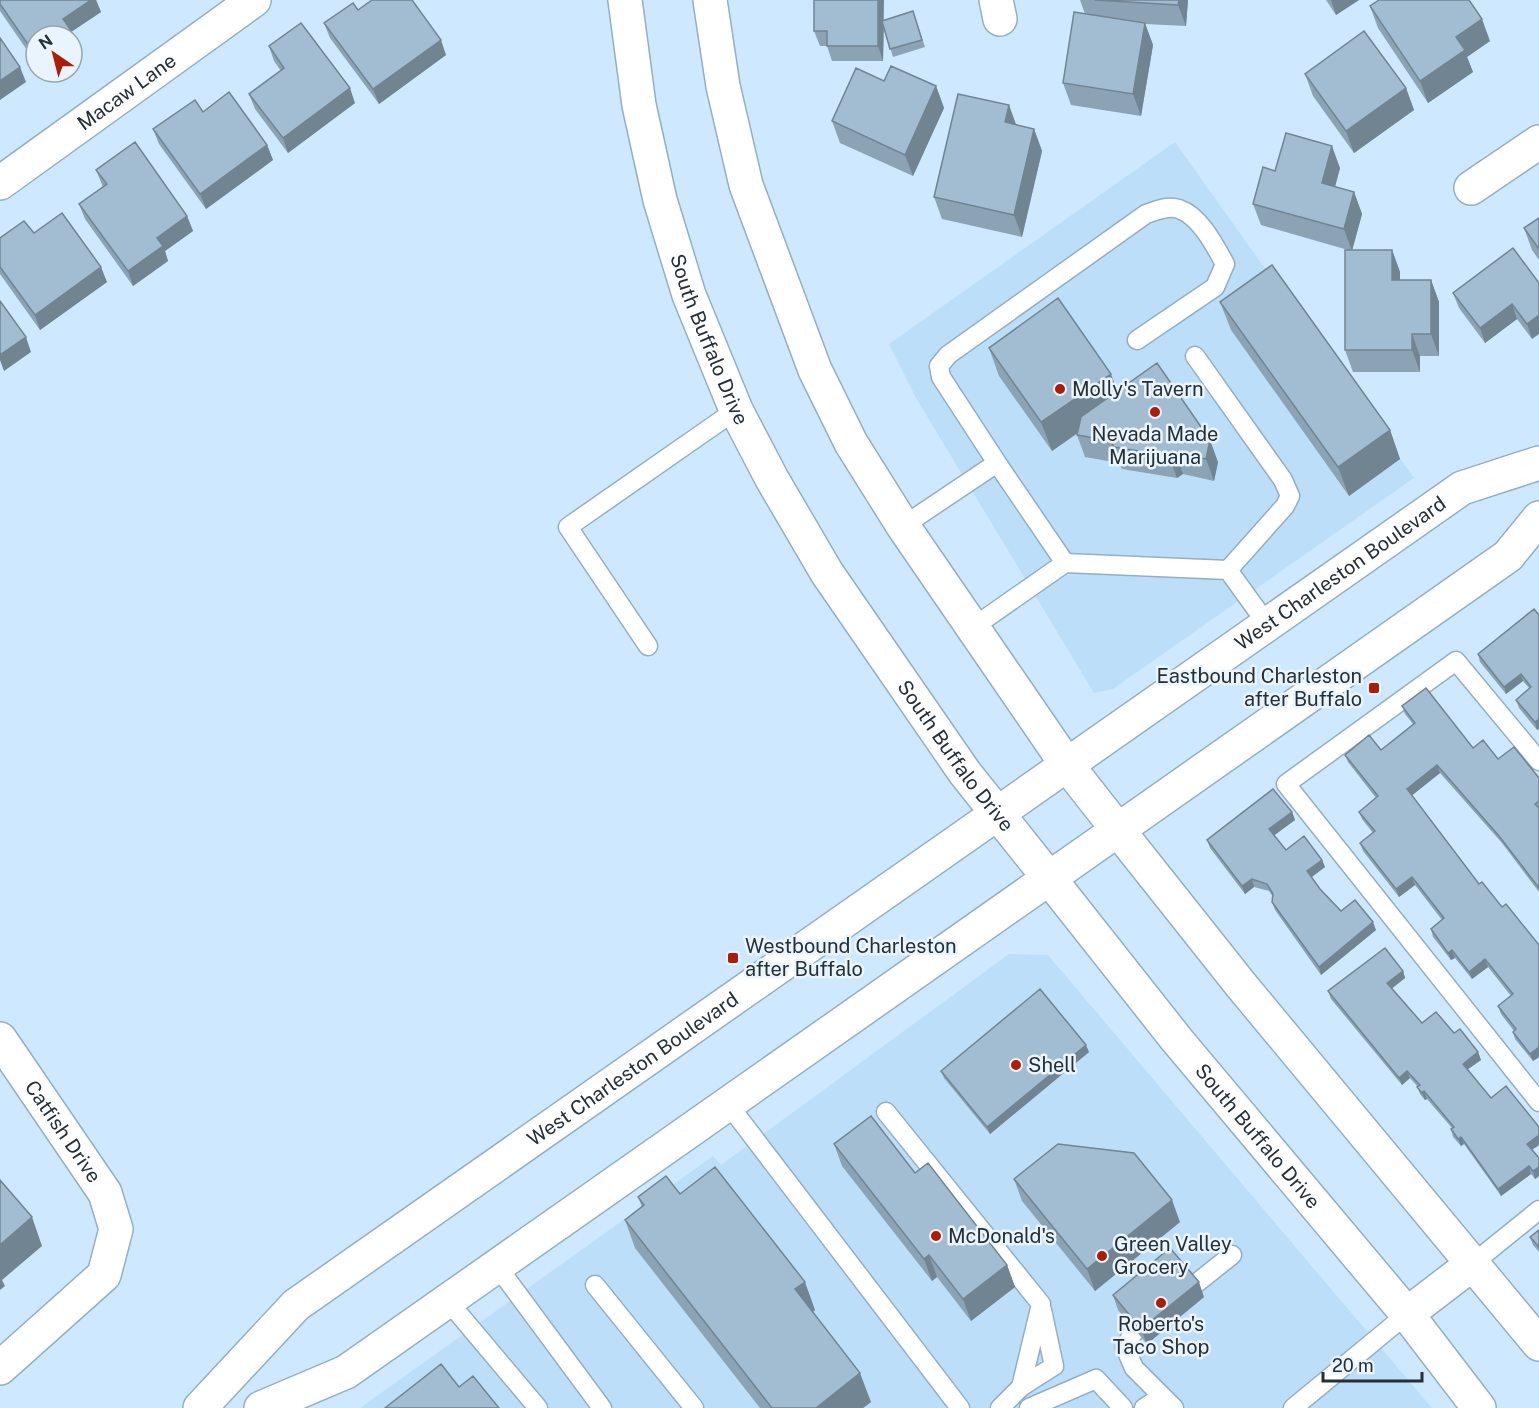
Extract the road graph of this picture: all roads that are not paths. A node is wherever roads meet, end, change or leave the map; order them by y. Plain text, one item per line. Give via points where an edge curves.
1 (254, 0) edge
2 (625, 0) edge
3 (710, 0) edge
4 (1539, 141) edge
5 (0, 183) edge
6 (1471, 188) dead end
7 (1137, 340) dead end
8 (1194, 356) dead end
9 (736, 410) junction
10 (998, 463) junction
11 (1539, 463) edge
12 (1539, 518) edge
13 (903, 526) junction
14 (1065, 563) junction
15 (1228, 570) junction
16 (1267, 624) junction
17 (972, 628) junction
18 (648, 646) dead end
19 (1539, 761) edge
20 (1066, 765) junction
21 (998, 814) junction
22 (1118, 830) junction
23 (1050, 878) junction
24 (0, 1039) edge
25 (1539, 1102) edge
26 (728, 1104) junction
27 (886, 1112) dead end
28 (1539, 1210) edge
29 (1232, 1255) dead end
30 (1471, 1265) junction
31 (496, 1266) junction
32 (595, 1285) dead end
33 (448, 1301) junction
34 (1041, 1304) junction
35 (1407, 1314) junction
36 (1539, 1344) edge
37 (0, 1368) edge
38 (1021, 1387) junction
39 (1168, 1402) edge
40 (200, 1408) edge
41 (261, 1408) edge
42 (538, 1408) edge
43 (602, 1408) edge
44 (694, 1408) edge
45 (960, 1408) edge
46 (1000, 1408) edge
47 (1029, 1408) edge
48 (1124, 1408) edge
49 (1144, 1408) edge
50 (1293, 1408) edge
51 (1479, 1408) edge

1 - 5 main road, Macaw Lane
2 - 9 main road, South Buffalo Drive via 639,105 660,200 689,295
3 - 13 main road via 723,86 746,185 780,279 815,370 846,432
4 - 6 main road
7 - 10 lane via 1215,288 1223,274 1225,264 1219,253 1195,219 1178,208 1146,214 948,355 939,366 941,377
8 - 15 lane via 1283,480 1290,496 1286,506
9 - 18 lane via 568,527
9 - 21 main road, South Buffalo Drive via 827,573 965,774
10 - 13 lane
10 - 14 lane
11 - 16 main road, West Charleston Boulevard via 1462,488
12 - 22 main road via 1508,556
13 - 17 main road
14 - 15 lane
14 - 17 lane
15 - 16 lane
16 - 20 main road, West Charleston Boulevard
17 - 20 main road
19 - 25 lane via 1456,661 1286,784
20 - 21 main road, West Charleston Boulevard
20 - 22 main road
21 - 23 main road, South Buffalo Drive
21 - 40 main road, West Charleston Boulevard via 296,1305
22 - 23 main road
22 - 30 main road
23 - 26 main road
23 - 35 main road, South Buffalo Drive via 1177,1040
24 - 37 main road, Catfish Drive via 105,1193 116,1229 104,1275
26 - 31 main road
26 - 45 lane
27 - 34 lane
28 - 30 lane
29 - 39 lane via 1133,1333 1125,1347 1134,1368
30 - 35 main road
30 - 36 main road
31 - 33 main road
31 - 43 lane
32 - 44 lane
33 - 41 main road via 346,1372
33 - 42 lane
34 - 38 lane
34 - 38 lane via 1054,1366
35 - 50 lane
35 - 51 main road, South Buffalo Drive
38 - 46 lane
39 - 49 lane
47 - 48 lane via 1096,1379

